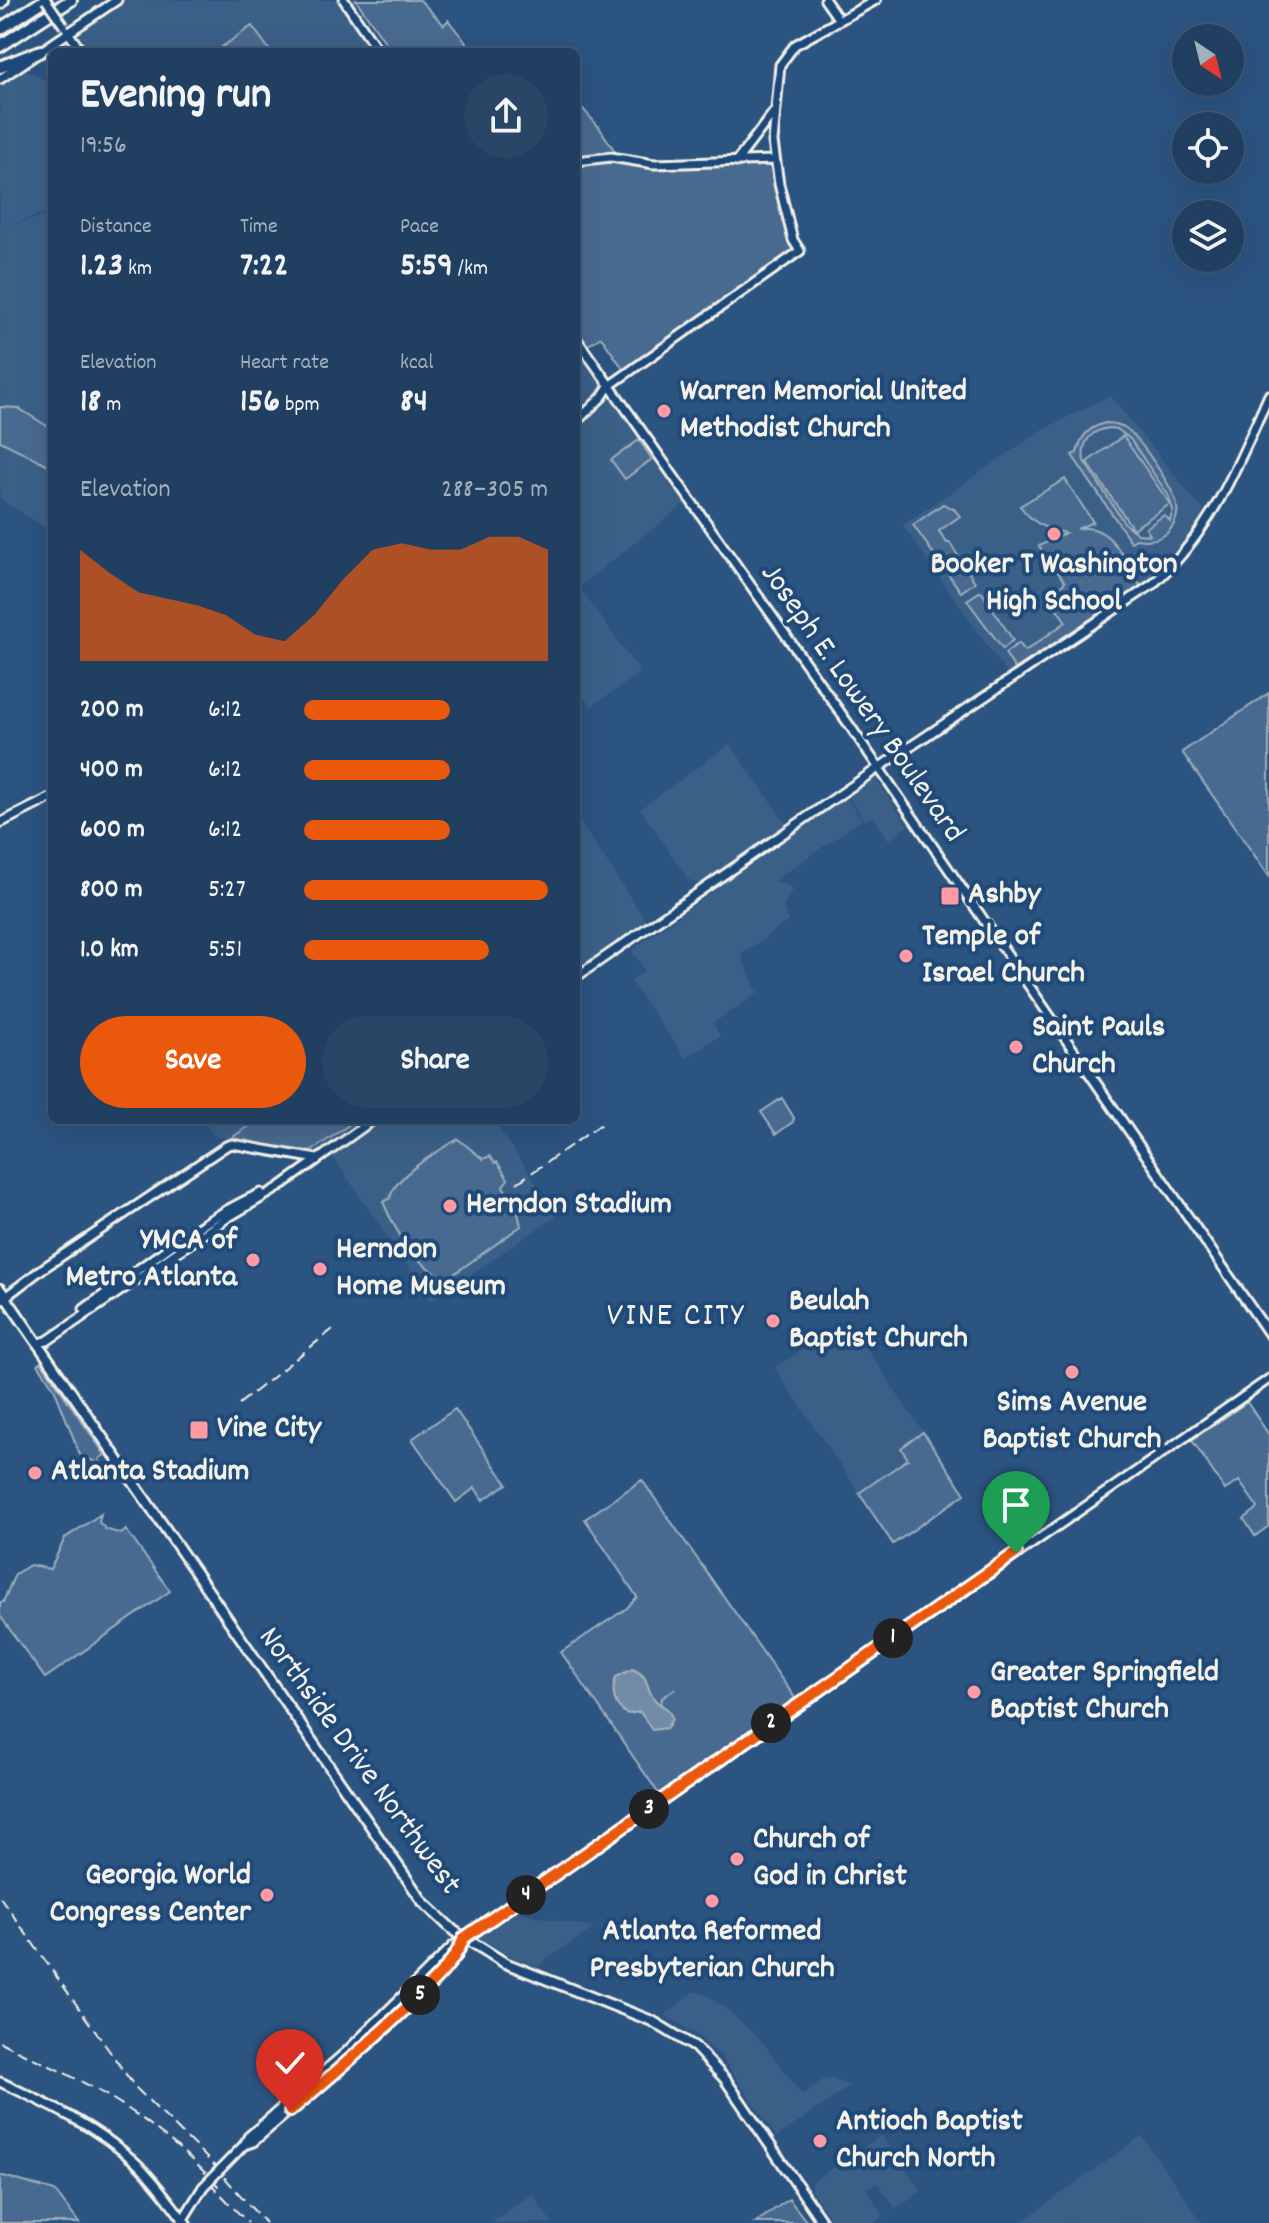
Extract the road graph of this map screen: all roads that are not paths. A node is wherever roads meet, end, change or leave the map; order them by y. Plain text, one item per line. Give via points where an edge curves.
1 (46, 0) edge
2 (71, 0) edge
3 (117, 0) edge
4 (344, 0) edge
5 (825, 0) edge
6 (876, 0) edge
7 (839, 20) junction
8 (0, 29) edge
9 (66, 29) junction
10 (0, 46) edge
11 (79, 48) edge
12 (376, 48) edge
13 (41, 51) junction
14 (0, 67) edge
15 (0, 79) edge
16 (774, 111) junction
17 (775, 160) junction
18 (580, 161) edge
19 (736, 162) junction
20 (580, 344) edge
21 (609, 386) junction
22 (1269, 395) edge
23 (616, 396) junction
24 (589, 411) junction
25 (580, 419) edge
26 (877, 768) junction
27 (48, 799) edge
28 (0, 823) edge
29 (580, 974) edge
30 (367, 1124) edge
31 (317, 1159) junction
32 (2, 1295) edge
33 (1269, 1334) edge
34 (40, 1343) junction
35 (1269, 1379) edge
36 (464, 1938) junction
37 (0, 2082) edge
38 (183, 2222) edge
39 (823, 2223) edge

1 - 8 highway
1 - 9 main road, bridge
2 - 10 highway
3 - 9 main road
4 - 12 main road
5 - 7 main road
6 - 7 main road
7 - 16 main road via 795,45 783,58
9 - 11 main road
9 - 13 main road
13 - 14 highway
13 - 15 main road
16 - 17 main road
16 - 19 main road
17 - 19 main road
17 - 21 main road via 800,251
18 - 19 main road
20 - 21 main road, Joseph E. Lowery Boulevard
21 - 23 main road, Joseph E. Lowery Boulevard
21 - 24 main road
22 - 26 main road via 1211,517 1171,569
23 - 24 main road
23 - 26 main road, Joseph E. Lowery Boulevard
24 - 25 main road
26 - 29 main road
26 - 33 main road, Joseph E. Lowery Boulevard
27 - 28 main road
30 - 31 main road
31 - 32 main road via 232,1144
31 - 34 main road
32 - 34 main road, Northside Drive Northwest
34 - 36 main road, Northside Drive Northwest via 409,1884
35 - 36 main road
36 - 38 main road, bridge via 248,2137 203,2187
36 - 39 main road, Northside Drive Northwest via 514,1967 652,2021 695,2047 725,2079
37 - 38 main road via 81,2122 123,2152

